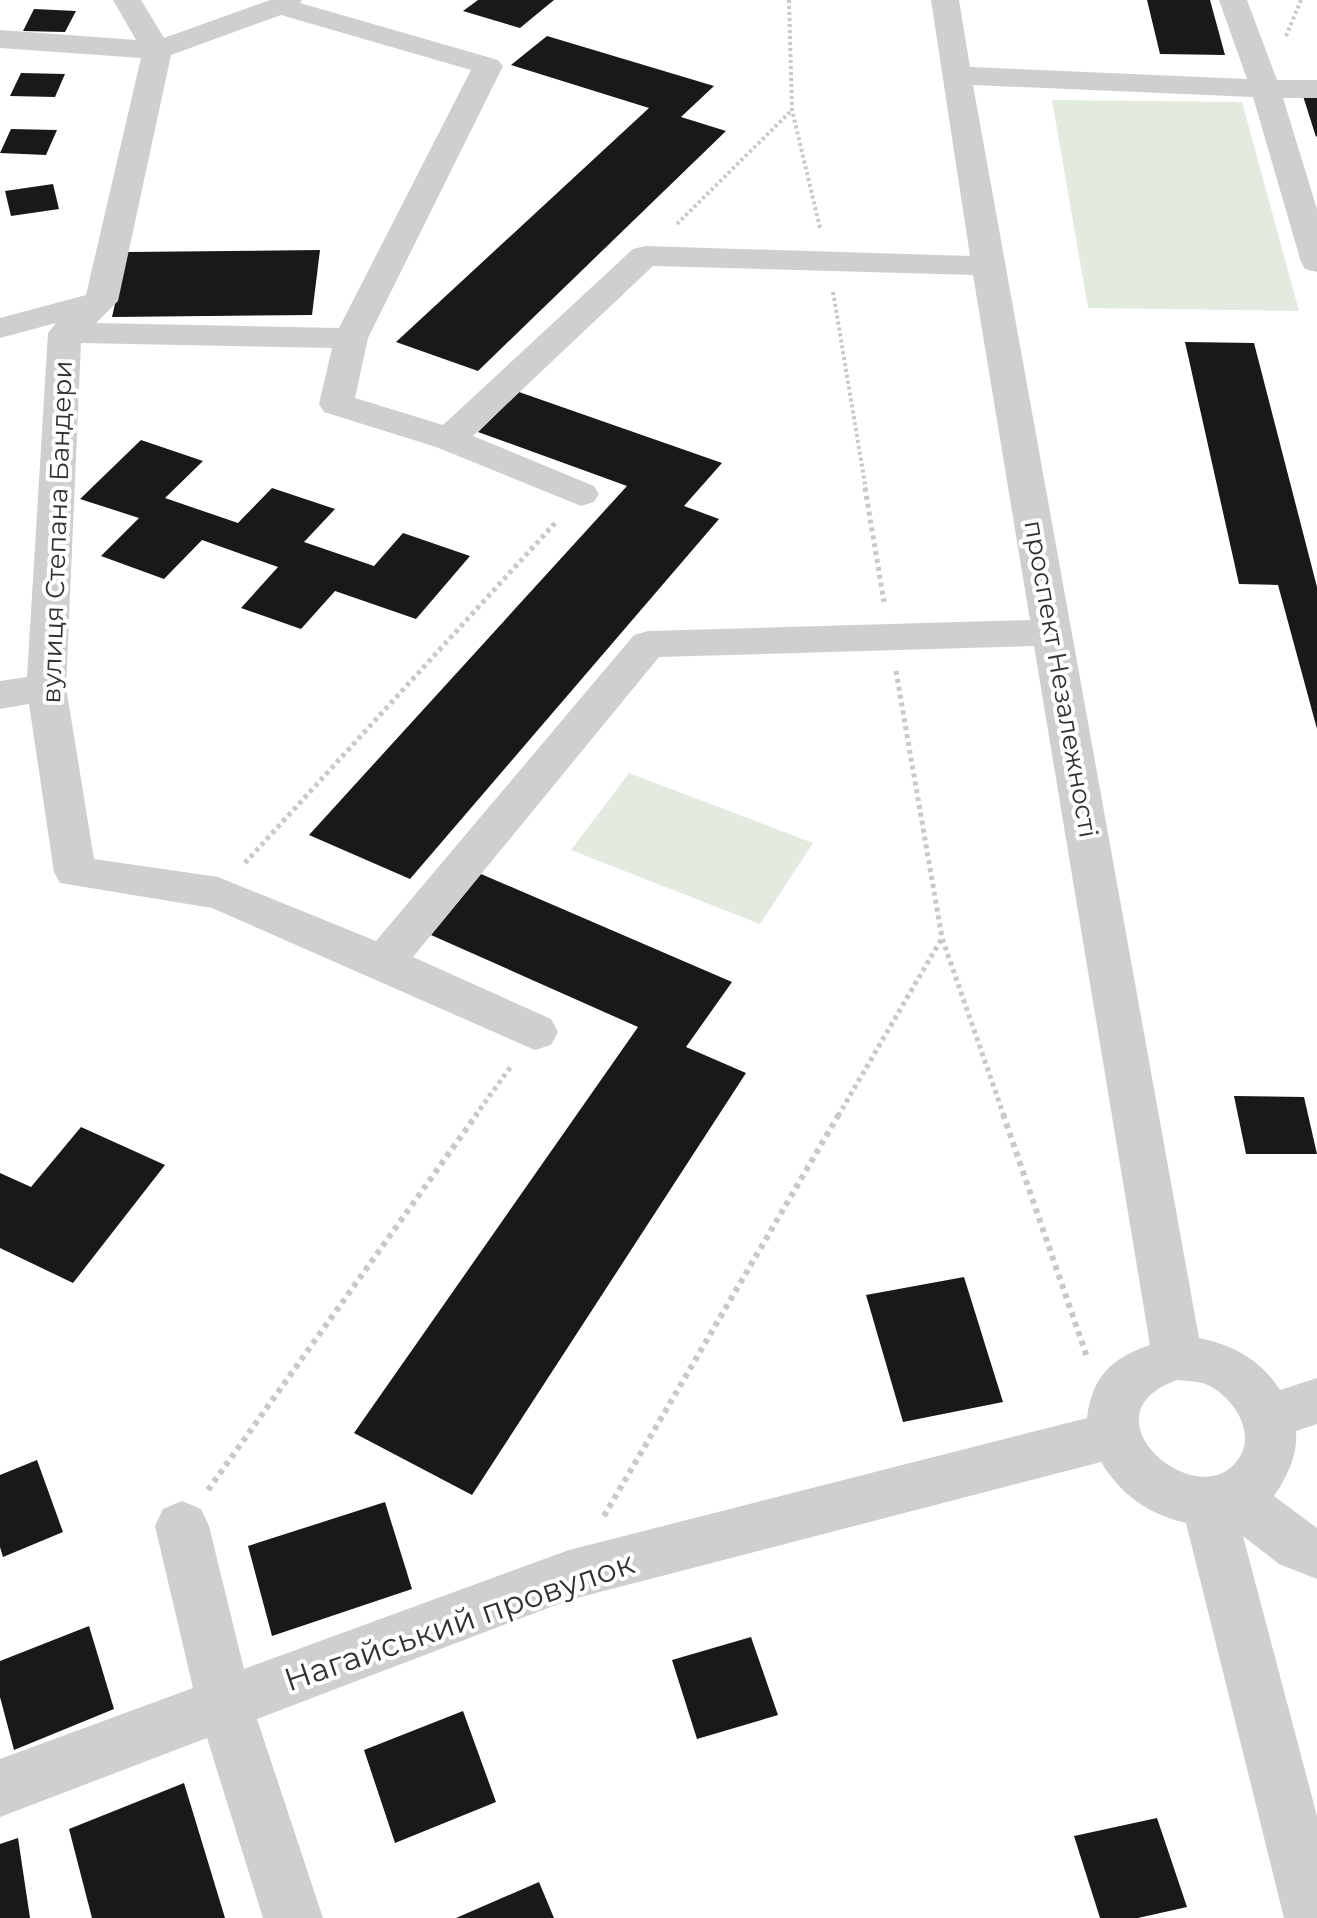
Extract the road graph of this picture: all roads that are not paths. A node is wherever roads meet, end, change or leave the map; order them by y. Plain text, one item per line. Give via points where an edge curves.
1 (127, 0) edge
2 (945, 0) edge
3 (1233, 0) edge
4 (284, 3) edge
5 (0, 39) edge
6 (157, 50) junction
7 (957, 75) junction
8 (1265, 89) junction
9 (1317, 89) edge
10 (1317, 262) edge
11 (990, 266) junction
12 (101, 301) junction
13 (0, 328) edge
14 (65, 333) junction
15 (351, 338) junction
16 (449, 439) junction
17 (581, 494) road end
18 (1053, 632) junction
19 (46, 687) junction
20 (0, 695) edge
21 (383, 963) junction
22 (535, 1032) road end
23 (1177, 1358) junction
24 (1317, 1401) edge
25 (1268, 1417) junction
26 (1114, 1435) junction
27 (1219, 1498) junction
28 (182, 1526) road end
29 (1317, 1554) edge
30 (224, 1703) junction
31 (0, 1788) edge
32 (293, 1918) edge
33 (1314, 1918) edge

1 - 6 street
2 - 7 street, проспект Незалежності
3 - 8 street
4 - 6 street
4 - 15 street via 488,66
5 - 6 street
6 - 12 street
7 - 8 street
7 - 11 street, проспект Незалежності
8 - 9 street
8 - 10 street
11 - 16 street via 645,256
11 - 18 street, проспект Незалежності
12 - 13 street
12 - 14 street, вулиця Степана Бандери
14 - 15 street
14 - 19 street, вулиця Степана Бандери
15 - 16 street via 336,404
16 - 17 street
18 - 21 street via 648,644
18 - 23 street, проспект Незалежності
19 - 20 street
19 - 21 street, вулиця Степана Бандери via 75,872 218,893
21 - 22 street
23 - 25 street via 1222,1367 1258,1398
23 - 26 street via 1153,1362 1132,1374 1118,1391 1112,1412
24 - 25 street
25 - 27 street via 1272,1436 1263,1471 1249,1486
26 - 27 street via 1123,1456 1159,1489 1183,1498
26 - 30 street, Нагайський провулок via 569,1575
27 - 29 street
27 - 33 street
28 - 30 street
30 - 31 street, Нагайський провулок
30 - 32 street

